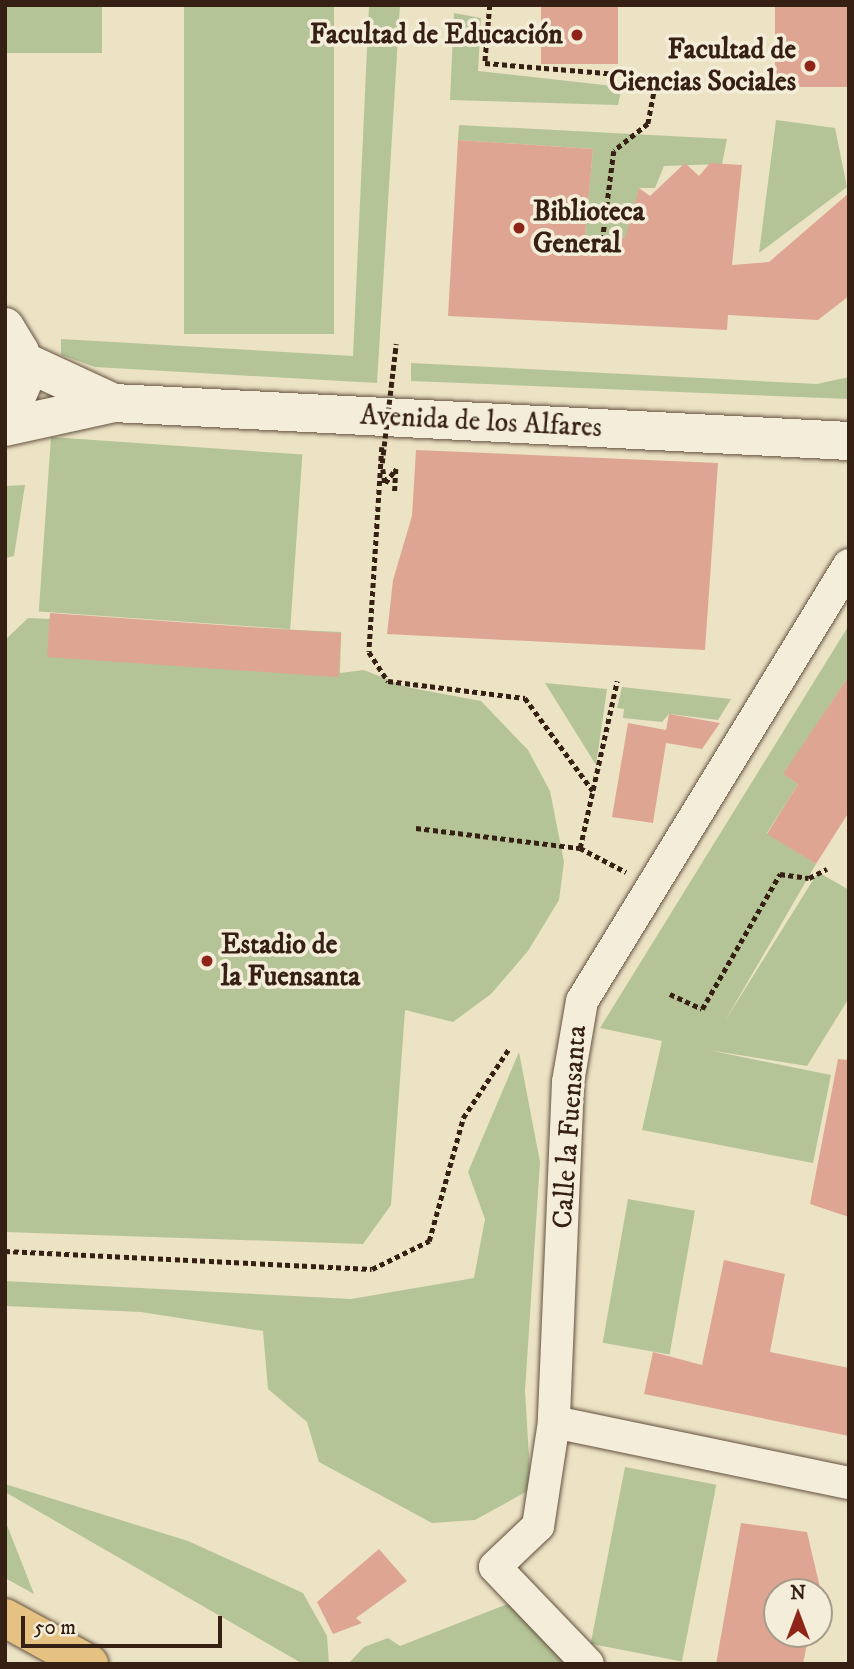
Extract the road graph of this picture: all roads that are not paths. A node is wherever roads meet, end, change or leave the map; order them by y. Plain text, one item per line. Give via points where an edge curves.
1 (5, 327) edge
2 (23, 361) junction
3 (114, 403) junction
4 (5, 426) edge
5 (849, 441) edge
6 (844, 582) edge
7 (554, 1422) junction
8 (849, 1483) edge
9 (5, 1618) edge
10 (89, 1664) edge
11 (588, 1664) edge

1 - 2 street
2 - 3 street, Avenida de los Alfares
2 - 4 street via 22,393
3 - 4 street, Avenida de los Alfares
3 - 5 street, Avenida de los Alfares
6 - 7 street, Calle la Fuensanta via 582,1001 568,1082
7 - 8 street
7 - 11 street, Calle la Fuensanta via 538,1525 495,1567
9 - 10 main road

